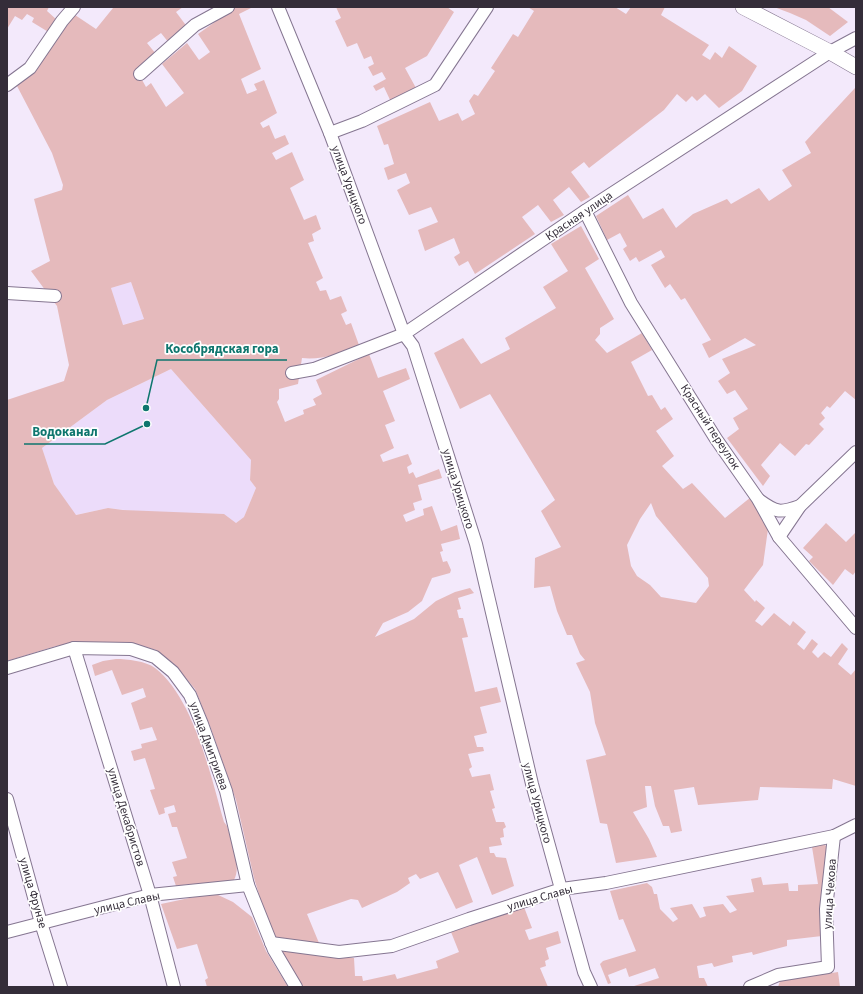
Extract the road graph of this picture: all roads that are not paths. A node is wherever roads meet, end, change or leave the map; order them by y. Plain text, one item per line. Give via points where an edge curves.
1 (74, 7) edge
2 (228, 7) edge
3 (278, 7) edge
4 (487, 7) edge
5 (744, 7) edge
6 (856, 38) edge
7 (830, 52) junction
8 (856, 67) edge
9 (140, 74) dead end
10 (7, 85) edge
11 (330, 133) junction
12 (585, 211) junction
13 (7, 293) edge
14 (55, 296) dead end
15 (404, 334) junction
16 (292, 373) dead end
17 (856, 452) edge
18 (758, 499) junction
19 (800, 506) junction
20 (779, 537) junction
21 (856, 628) edge
22 (74, 648) junction
23 (7, 668) edge
24 (7, 799) edge
25 (856, 825) edge
26 (834, 836) junction
27 (248, 885) junction
28 (562, 889) junction
29 (150, 895) junction
30 (41, 923) junction
31 (7, 932) edge
32 (271, 943) junction
33 (61, 987) edge
34 (174, 987) edge
35 (296, 987) edge
36 (591, 987) edge
37 (750, 987) edge

1 - 10 street via 30,68
2 - 9 street via 195,25
3 - 11 street, улица Урицкого
4 - 11 street via 435,85 362,121
5 - 7 main road
6 - 7 street, Красная улица
7 - 8 main road
7 - 12 street, Красная улица
11 - 15 street, улица Урицкого
12 - 15 street, Красная улица
12 - 18 street, Красный переулок via 631,303 716,439
13 - 14 street
15 - 16 street, Красная улица via 314,369
15 - 28 street, улица Урицкого via 414,346 476,544 532,784
17 - 19 street
18 - 19 street via 772,509 785,511
18 - 20 street, Красный переулок
19 - 20 street
20 - 21 street, Красный переулок
22 - 23 street, улица Дмитриева
22 - 27 street, улица Дмитриева via 131,649 155,657 172,672 190,695 226,791
22 - 29 street, улица Декабристов
24 - 30 street, улица Фрунзе
25 - 26 street, улица Славы
26 - 28 street, улица Славы via 606,883
26 - 37 street, улица Чехова via 826,909 828,966 778,975
27 - 29 street, улица Славы
27 - 32 street, улица Дмитриева
28 - 32 street, улица Славы via 392,946 339,952
28 - 36 street, улица Урицкого via 584,972
29 - 30 street, улица Славы
29 - 34 street, улица Декабристов
30 - 31 street, улица Славы
30 - 33 street, улица Фрунзе
32 - 35 street, улица Дмитриева

